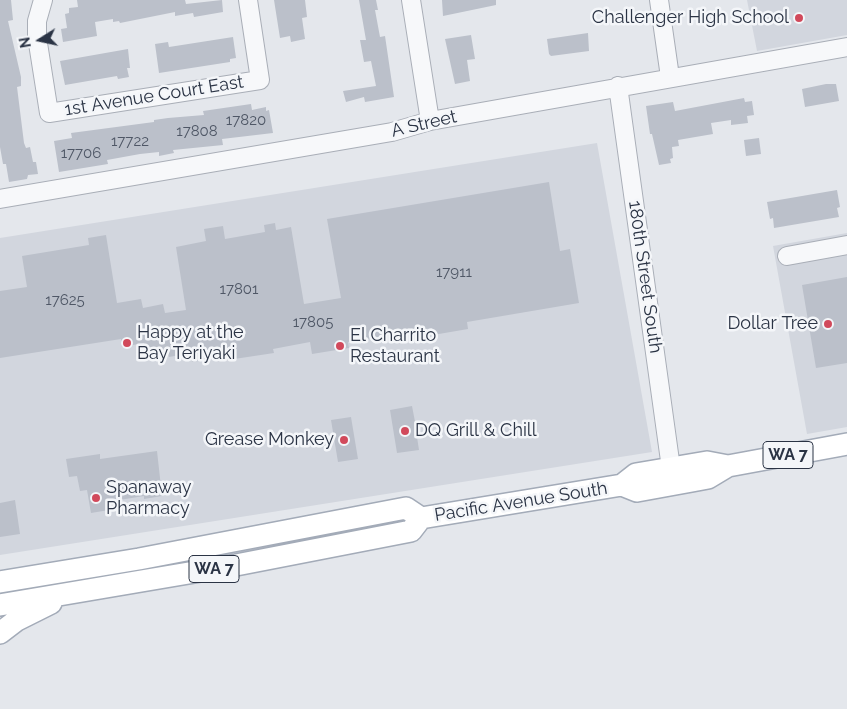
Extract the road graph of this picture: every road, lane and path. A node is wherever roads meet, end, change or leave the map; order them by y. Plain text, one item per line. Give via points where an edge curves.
1 (43, 0) edge
2 (248, 0) edge
3 (411, 0) edge
4 (659, 0) edge
5 (847, 47) edge
6 (670, 77) junction
7 (618, 86) junction
8 (430, 121) junction
9 (0, 199) edge
10 (847, 245) edge
11 (787, 256) dead end
12 (847, 444) edge
13 (728, 466) junction
14 (672, 468) junction
15 (622, 485) junction
16 (421, 518) junction
17 (0, 582) edge
18 (73, 592) junction
19 (0, 605) edge
20 (0, 633) edge

1 - 2 street, 1st Avenue Court East via 37,21 37,37 49,113 260,80
3 - 8 street
4 - 6 street
5 - 6 street, A Street
6 - 7 street, A Street
7 - 8 street, A Street
7 - 14 street, 180th Street South
8 - 9 street, A Street via 392,132
10 - 11 street
12 - 13 main road, Pacific Avenue South / WA 7
13 - 14 main road, Pacific Avenue South / WA 7 via 707,462
13 - 15 main road, Pacific Avenue South / WA 7 via 708,478 637,491
14 - 15 main road, Pacific Avenue South / WA 7 via 636,474
15 - 16 main road, Pacific Avenue South / WA 7
16 - 17 main road, Pacific Avenue South / WA 7 via 406,508 148,558
16 - 18 main road, Pacific Avenue South / WA 7 via 412,531
18 - 19 main road, Pacific Avenue South / WA 7
18 - 20 main road via 16,620

